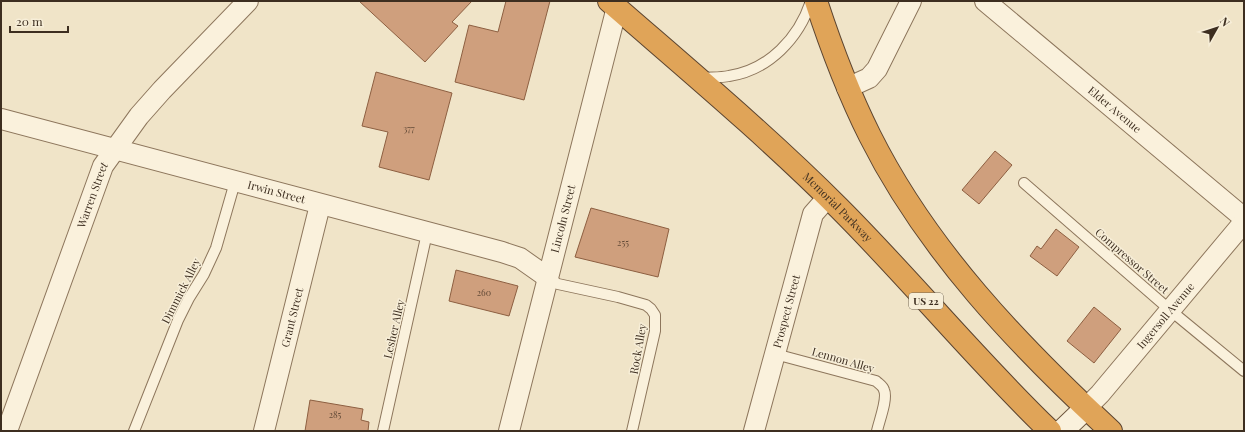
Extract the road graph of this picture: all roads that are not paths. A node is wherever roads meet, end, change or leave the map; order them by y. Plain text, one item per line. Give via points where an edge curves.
1 (248, 1) edge
2 (811, 1) edge
3 (816, 1) edge
4 (912, 1) edge
5 (985, 1) edge
6 (615, 3) edge
7 (697, 78) junction
8 (847, 88) junction
9 (1, 119) edge
10 (115, 149) junction
11 (235, 182) junction
12 (1024, 183) dead end
13 (828, 197) junction
14 (320, 205) junction
15 (1244, 218) edge
16 (1244, 222) edge
17 (427, 233) junction
18 (547, 277) junction
19 (1170, 310) junction
20 (775, 354) junction
21 (1244, 371) edge
22 (1086, 408) junction
23 (7, 431) edge
24 (134, 431) edge
25 (264, 431) edge
26 (383, 431) edge
27 (509, 431) edge
28 (632, 431) edge
29 (754, 431) edge
30 (876, 431) edge
31 (1050, 431) edge
32 (1062, 431) edge
33 (1111, 431) edge

1 - 10 street, Warren Street via 162,90
2 - 7 lane via 800,28 792,39 768,60 756,68 736,75
3 - 8 highway
4 - 8 street via 877,69 869,78
5 - 15 street, Elder Avenue
6 - 7 highway, Memorial Parkway / US 22
6 - 18 street, Lincoln Street
7 - 13 highway, Memorial Parkway / US 22 via 760,132
8 - 22 highway via 884,161 941,250 992,311
9 - 10 street, Irwin Street
10 - 11 street, Irwin Street
10 - 23 street, Warren Street via 104,166
11 - 14 street, Irwin Street
11 - 24 lane, Dimmick Alley via 216,248 178,320
12 - 19 lane, Compressor Street
13 - 20 street, Prospect Street via 813,214
13 - 31 highway, Memorial Parkway / US 22 via 1005,387
14 - 17 street, Irwin Street
14 - 25 street, Grant Street
16 - 19 street, Ingersoll Avenue
17 - 18 street, Irwin Street via 520,258
17 - 26 lane, Lesher Alley
18 - 27 street, Lincoln Street
18 - 28 lane, Rock Alley via 558,284 646,305 655,315 655,331
19 - 21 lane, Compressor Street
19 - 22 street, Ingersoll Avenue
20 - 29 street, Prospect Street
20 - 30 lane, Lennon Alley via 880,384 885,396
22 - 32 street
22 - 33 highway

